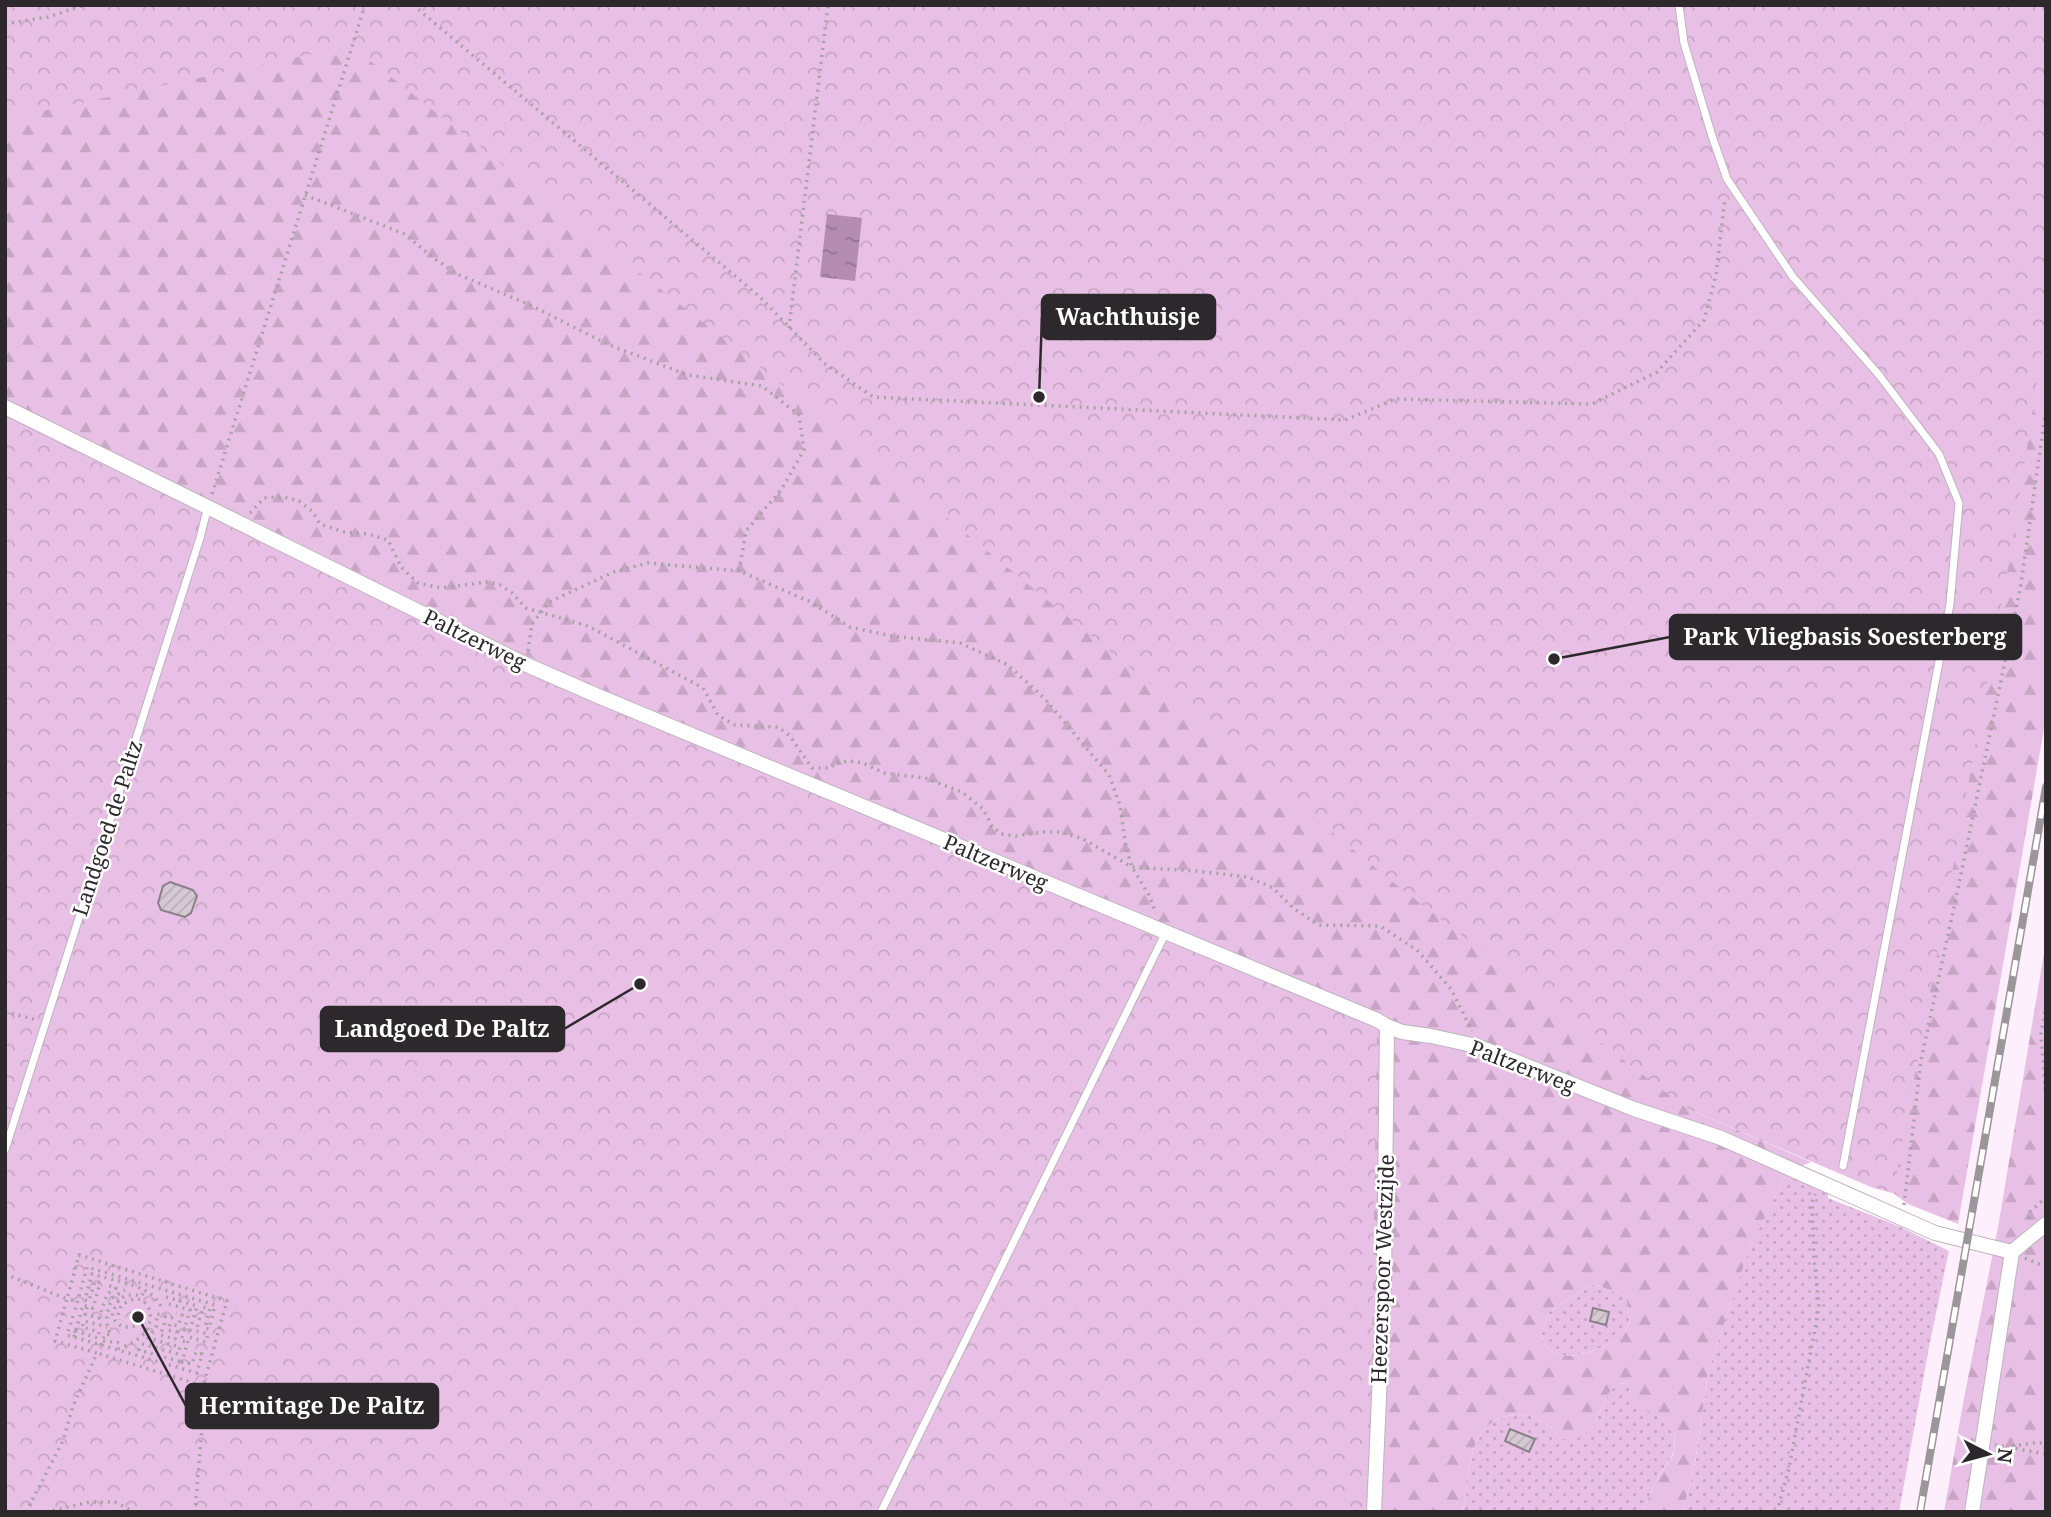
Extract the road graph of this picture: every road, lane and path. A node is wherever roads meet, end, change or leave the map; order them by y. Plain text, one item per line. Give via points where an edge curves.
1 (84, 5) edge
2 (365, 5) edge
3 (413, 5) edge
4 (828, 5) edge
5 (1679, 5) edge
6 (5, 24) edge
7 (1727, 179) junction
8 (305, 195) junction
9 (789, 328) junction
10 (5, 407) edge
11 (2046, 409) edge
12 (208, 506) junction
13 (236, 520) junction
14 (739, 571) junction
15 (540, 613) junction
16 (527, 665) junction
17 (1132, 867) junction
18 (1164, 932) junction
19 (2046, 1005) edge
20 (5, 1013) edge
21 (46, 1021) junction
22 (1387, 1026) junction
23 (1477, 1046) junction
24 (2046, 1098) edge
25 (5, 1150) edge
26 (1843, 1166) dead end
27 (1820, 1182) junction
28 (1903, 1218) junction
29 (2046, 1224) edge
30 (2011, 1252) junction
31 (5, 1275) edge
32 (107, 1285) dead end
33 (160, 1289) junction
34 (98, 1290) junction
35 (125, 1290) dead end
36 (144, 1290) junction
37 (109, 1293) junction
38 (166, 1297) junction
39 (67, 1299) junction
40 (78, 1301) junction
41 (169, 1304) junction
42 (88, 1307) junction
43 (162, 1310) dead end
44 (75, 1311) dead end
45 (171, 1316) junction
46 (73, 1317) dead end
47 (119, 1320) dead end
48 (138, 1320) dead end
49 (107, 1327) junction
50 (184, 1328) junction
51 (75, 1331) junction
52 (74, 1337) junction
53 (187, 1342) junction
54 (102, 1343) junction
55 (121, 1343) dead end
56 (116, 1350) junction
57 (97, 1353) junction
58 (181, 1362) junction
59 (203, 1386) junction
60 (2046, 1443) edge
61 (2046, 1454) edge
62 (26, 1512) edge
63 (46, 1512) edge
64 (134, 1512) edge
65 (195, 1512) edge
66 (881, 1512) edge
67 (1374, 1512) edge
68 (1777, 1512) edge
69 (1972, 1512) edge

1 - 6 path
2 - 8 path
3 - 9 path via 760,297
4 - 9 path
5 - 7 lane via 1684,43
7 - 9 path via 1716,275 1704,320 1657,372 1592,404 1396,399 1345,420 873,397 824,363
7 - 26 lane via 1793,277 1879,375 1939,454 1959,503 1950,604
8 - 12 path
8 - 14 path via 405,234 457,274 528,303 607,344 688,375 762,386 799,415 804,450 781,489 746,531
10 - 12 street, Paltzerweg
11 - 28 path via 2021,584 1921,1060
12 - 13 street, Paltzerweg
12 - 21 lane, Landgoed de Paltz
13 - 15 path via 247,517 264,498 299,501 320,524 388,540 401,567 418,583 441,588 499,584 526,608
13 - 16 street, Paltzerweg
14 - 15 path via 648,563 570,591 549,602
14 - 17 path via 811,602 850,627 960,643 1008,665 1044,698 1109,775
15 - 16 path via 532,624
15 - 17 path via 588,626 704,688 718,715 735,725 778,727 812,768 850,761 925,778 962,792 1001,834 1060,832 1083,839
16 - 18 street, Paltzerweg
17 - 18 path
17 - 23 path via 1248,877 1273,888 1318,925 1380,926 1417,950 1451,989
18 - 22 street, Paltzerweg
18 - 66 lane
19 - 24 path via 2040,1034
20 - 21 path
21 - 25 lane, Landgoed de Paltz
22 - 23 street, Paltzerweg
22 - 67 street, Heezerspoor Westzijde via 1384,1282
23 - 27 street, Paltzerweg via 1634,1109 1721,1138
27 - 28 street, Paltzerweg
27 - 68 path via 1812,1202 1819,1307
28 - 30 street, Paltzerweg via 1935,1233
29 - 30 street
30 - 69 street
31 - 39 path
32 - 37 path via 116,1288
33 - 38 path
33 - 40 path via 88,1267
33 - 53 path via 215,1305 208,1329 210,1309 203,1307 196,1331 208,1334 206,1342 188,1337
34 - 36 path via 100,1283 95,1281 89,1301 85,1300 92,1274
34 - 37 path
34 - 42 path via 93,1308
35 - 49 path via 112,1298
36 - 43 path via 156,1296
36 - 48 path via 142,1296 122,1297 112,1317 126,1328
37 - 42 path via 99,1318 85,1314
38 - 41 path
38 - 50 path via 197,1306 190,1330
39 - 40 path
39 - 57 path via 55,1341
39 - 59 path via 79,1255 227,1301
40 - 44 path
41 - 45 path
41 - 50 path via 190,1310
42 - 51 path via 83,1305
45 - 45 path via 160,1335 175,1339 177,1332 168,1330 170,1324 178,1326 181,1315
45 - 58 path via 157,1314 156,1327 148,1338 180,1347 178,1354 142,1344 139,1350
46 - 52 path via 68,1335
47 - 56 path via 121,1306 128,1301 144,1302 150,1310 146,1332
49 - 51 path via 84,1321 82,1327 99,1332 97,1338
49 - 54 path via 111,1335 105,1334
50 - 53 path via 181,1340
51 - 52 path
52 - 54 path
53 - 58 path
54 - 55 path
54 - 56 path
56 - 58 path via 197,1373 202,1354 196,1352 192,1364
57 - 59 path
57 - 62 path via 62,1441
59 - 65 path
60 - 61 path via 2007,1447
63 - 64 path via 90,1502 115,1502

